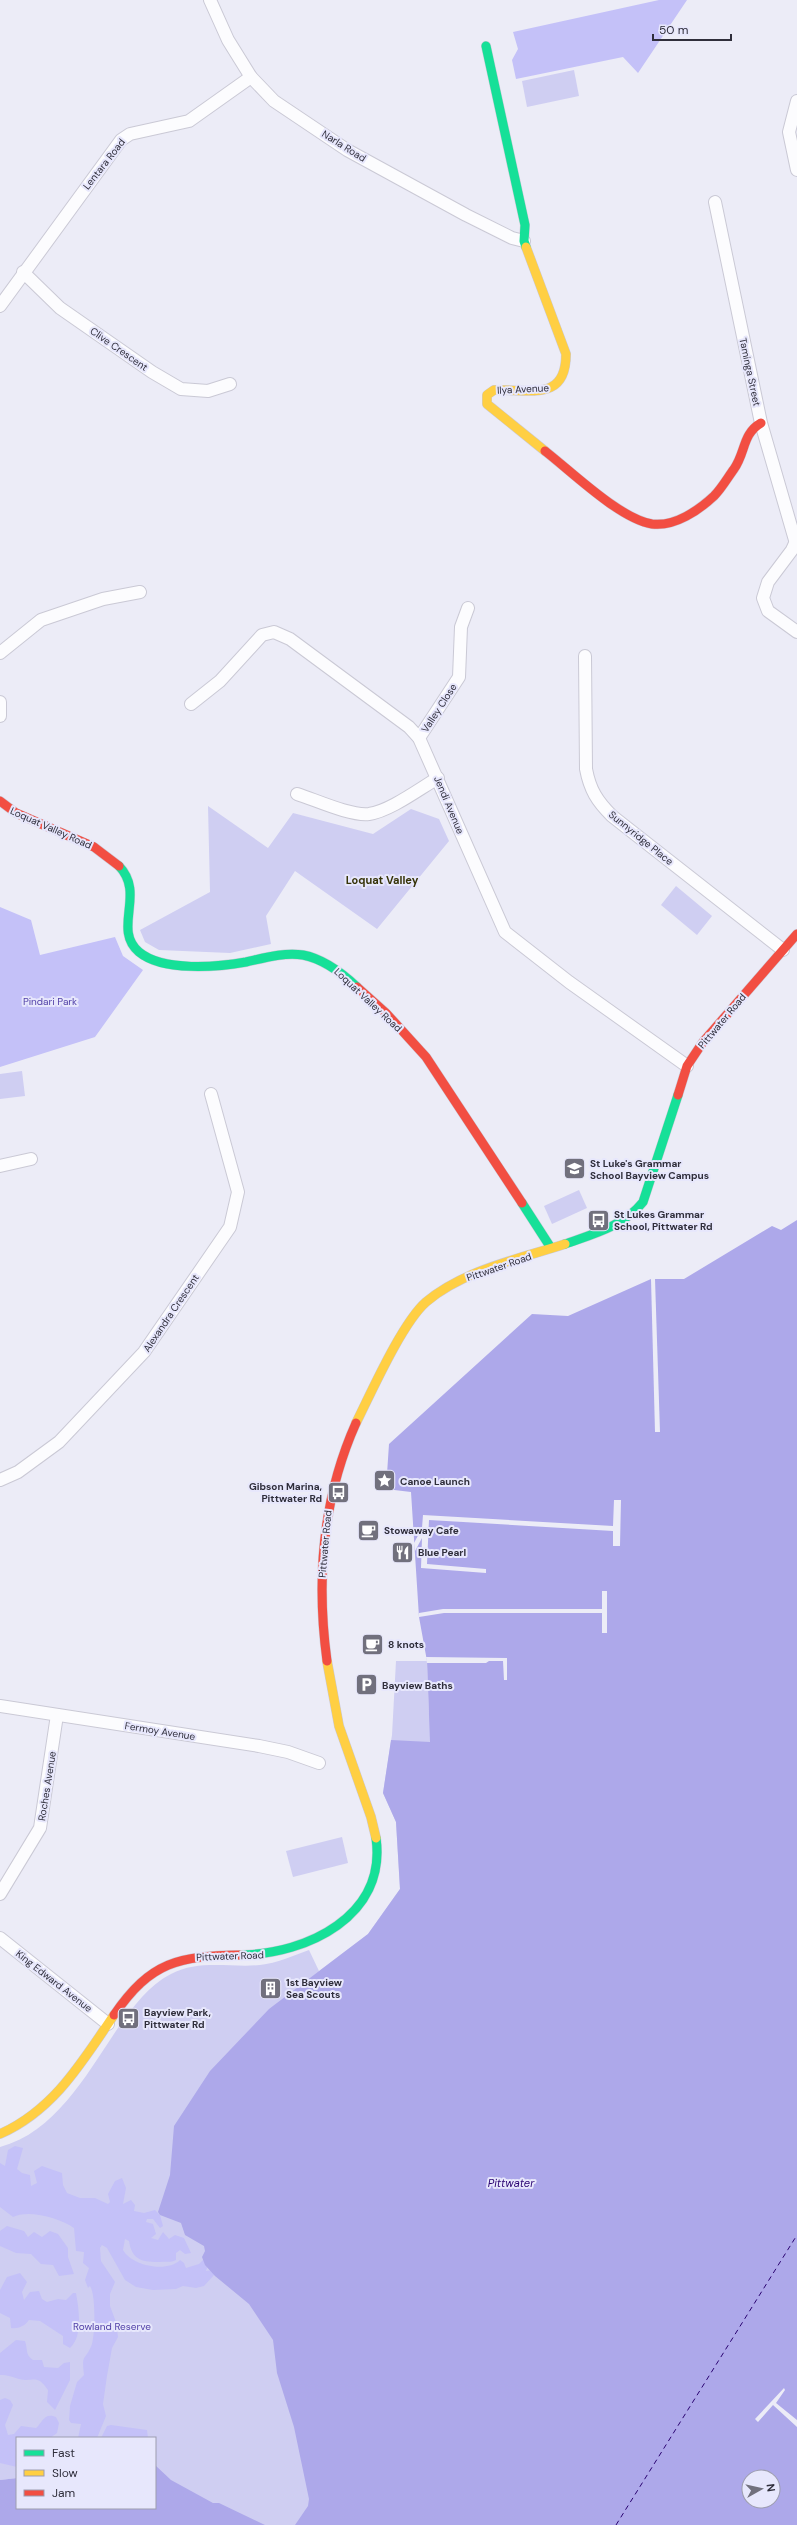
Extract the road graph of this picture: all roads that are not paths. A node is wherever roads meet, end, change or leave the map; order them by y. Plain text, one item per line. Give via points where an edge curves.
1 (210, 0) edge
2 (486, 46) dead end
3 (251, 77) junction
4 (797, 100) edge
5 (797, 170) edge
6 (715, 202) dead end
7 (524, 241) junction
8 (23, 272) junction
9 (0, 306) edge
10 (230, 384) dead end
11 (761, 423) junction
12 (796, 540) edge
13 (140, 592) dead end
14 (468, 608) dead end
15 (797, 632) edge
16 (0, 653) edge
17 (585, 656) dead end
18 (0, 702) edge
19 (191, 704) dead end
20 (0, 716) edge
21 (419, 738) junction
22 (438, 778) junction
23 (297, 794) dead end
24 (0, 801) edge
25 (797, 934) edge
26 (783, 950) junction
27 (687, 1066) junction
28 (211, 1094) dead end
29 (31, 1159) dead end
30 (0, 1166) edge
31 (552, 1248) junction
32 (0, 1480) edge
33 (0, 1706) edge
34 (57, 1715) junction
35 (319, 1763) dead end
36 (0, 1894) edge
37 (0, 1938) edge
38 (108, 2024) junction
39 (0, 2134) edge

1 - 3 street, Narla Road via 228,40
2 - 7 main road, Ilya Avenue via 525,225
3 - 7 street, Narla Road via 274,101 347,150 466,215 512,238
3 - 8 street, Lentara Road via 189,121 130,134 121,140
4 - 5 street via 789,132
6 - 11 street, Taminga Street
7 - 11 main road, Ilya Avenue via 566,354 566,370 563,378 551,389 494,390 487,395 486,400 495,412 578,479 633,518 653,524 670,523 690,515 714,495 736,466 751,429
8 - 9 street, Lentara Road
8 - 10 street, Clive Crescent via 60,308 152,372 181,389 208,391
11 - 12 street, Taminga Street
12 - 15 street via 792,550 765,588 763,598 768,611
13 - 16 street via 103,599 41,620
14 - 21 street, Valley Close via 461,627 459,677
17 - 26 street, Sunnyridge Place via 586,769 589,785 596,800 612,816
18 - 20 street
19 - 21 street, Jendi Avenue via 220,681 262,635 274,632 290,639 409,727
21 - 22 street, Jendi Avenue
22 - 23 street via 405,798 368,814 349,812
22 - 27 street, Jendi Avenue via 505,932 569,982
24 - 31 main road, Loquat Valley Road via 11,811 91,845 126,872 132,888 127,918 128,932 137,950 149,958 161,963 225,965 302,955 325,962 339,971 426,1057
25 - 26 main road, Pittwater Road
26 - 27 main road, Pittwater Road via 703,1042
27 - 31 main road, Pittwater Road via 651,1181 639,1207 617,1225
28 - 32 street, Alexandra Crescent via 238,1192 230,1227 144,1352 59,1442 18,1472
29 - 30 street
31 - 38 main road, Pittwater Road via 449,1286 414,1314 354,1433 334,1479 323,1546 323,1620 339,1723 377,1848 376,1872 368,1891 340,1923 321,1936 298,1946 272,1954 200,1955 172,1962 137,1985
33 - 34 street, Fermoy Avenue
34 - 35 street, Fermoy Avenue via 274,1749
34 - 36 street, Roches Avenue via 40,1828
37 - 38 street, King Edward Avenue
38 - 39 main road, Pittwater Road via 52,2099 17,2128

